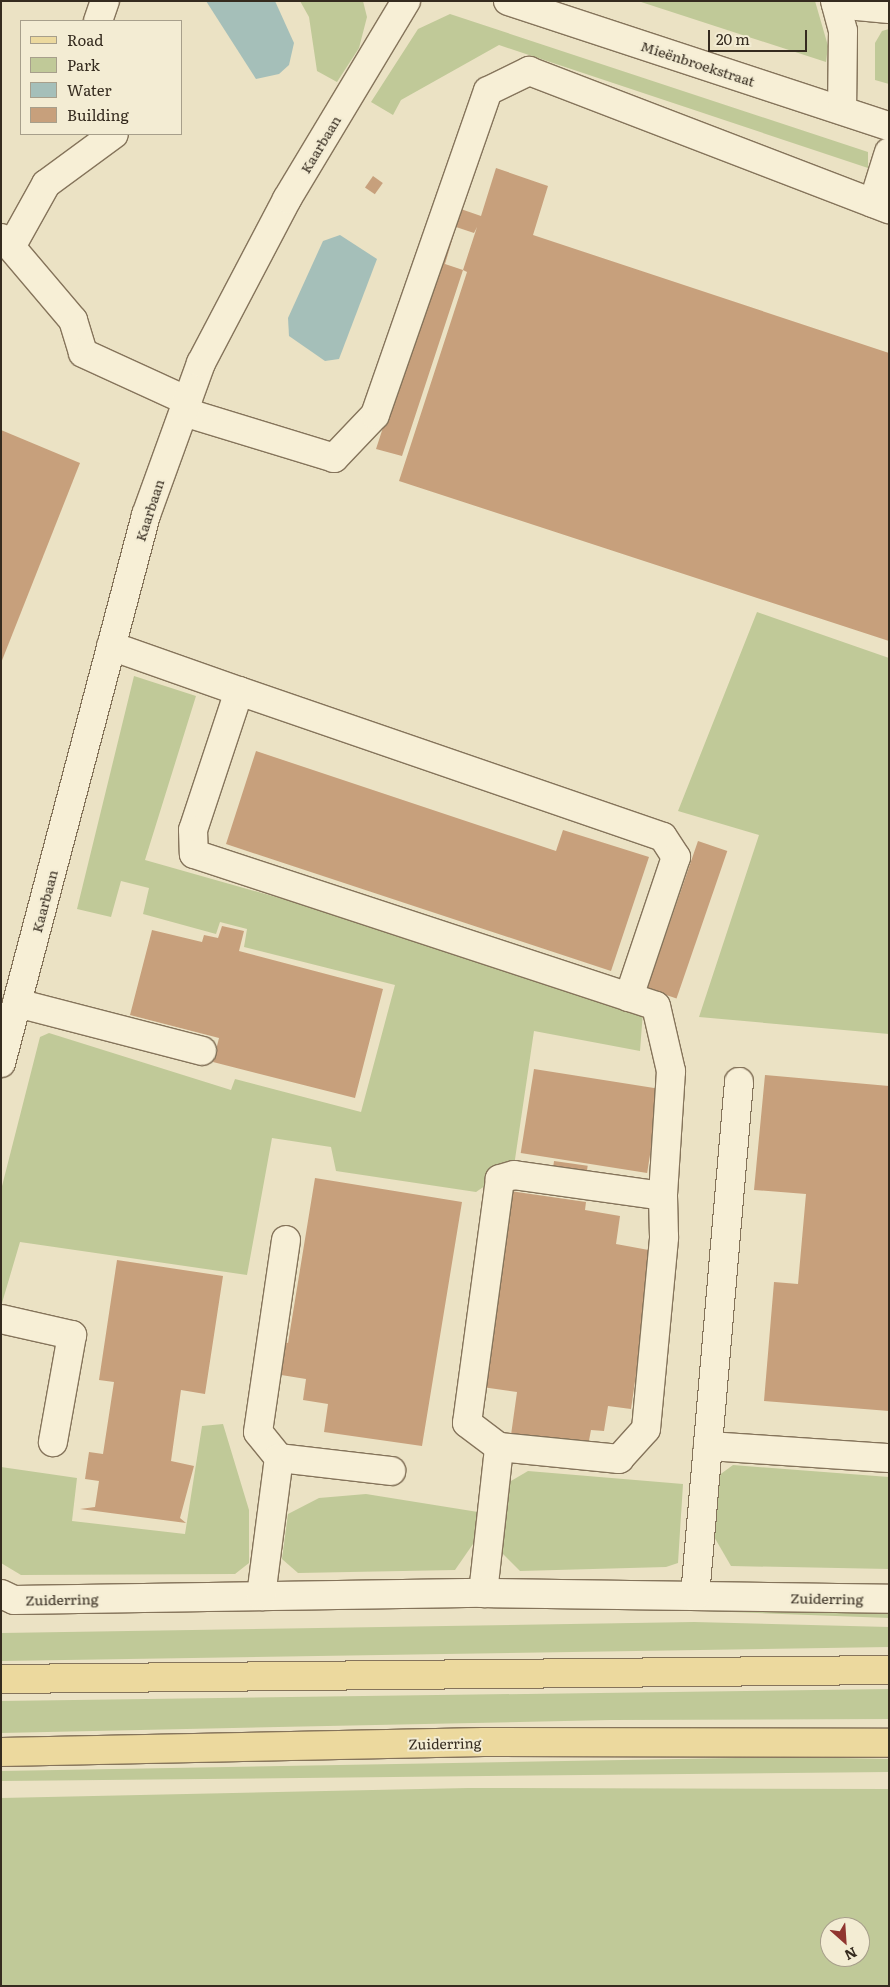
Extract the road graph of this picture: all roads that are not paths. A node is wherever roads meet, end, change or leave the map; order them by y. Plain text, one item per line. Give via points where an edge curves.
1 (105, 1) edge
2 (406, 1) edge
3 (508, 1) edge
4 (835, 3) edge
5 (889, 9) edge
6 (98, 20) edge
7 (842, 110) junction
8 (889, 126) edge
9 (113, 135) edge
10 (889, 152) edge
11 (881, 206) edge
12 (6, 242) edge
13 (186, 406) junction
14 (111, 646) junction
15 (239, 691) junction
16 (629, 997) junction
17 (17, 1003) junction
18 (202, 1051) dead end
19 (1, 1063) edge
20 (739, 1082) dead end
21 (663, 1196) junction
22 (286, 1240) dead end
23 (1, 1319) edge
24 (53, 1442) dead end
25 (708, 1446) junction
26 (499, 1447) junction
27 (279, 1458) junction
28 (889, 1458) edge
29 (391, 1471) dead end
30 (483, 1594) junction
31 (261, 1596) junction
32 (695, 1596) junction
33 (8, 1597) edge
34 (889, 1599) edge
35 (889, 1670) edge
36 (1, 1679) edge
37 (889, 1743) edge
38 (1, 1752) edge

1 - 6 street
2 - 13 street, Kaarbaan via 287,199 201,363
3 - 7 street, Mieënbroekstraat
4 - 5 street
4 - 7 street via 843,30
7 - 8 street, Mieënbroekstraat
9 - 12 street via 46,184
10 - 11 street
11 - 13 street via 529,71 488,91 375,415 334,458
12 - 13 street via 73,320 83,353
13 - 14 street, Kaarbaan via 146,515
14 - 15 street
14 - 17 street, Kaarbaan
15 - 16 street via 663,837 676,857
15 - 16 street via 193,830 194,854
16 - 21 street via 656,1006 671,1071
17 - 18 street
17 - 19 street, Kaarbaan
20 - 25 street
21 - 26 street via 664,1237 646,1429 619,1459
21 - 26 street via 514,1175 500,1179 467,1423
22 - 27 street via 258,1432
23 - 24 street via 72,1335
25 - 28 street
25 - 32 street
26 - 30 street
27 - 29 street
27 - 31 street
30 - 31 street, Zuiderring
30 - 32 street, Zuiderring
31 - 33 street, Zuiderring
32 - 34 street, Zuiderring
35 - 36 main road
37 - 38 main road, Zuiderring via 484,1742

